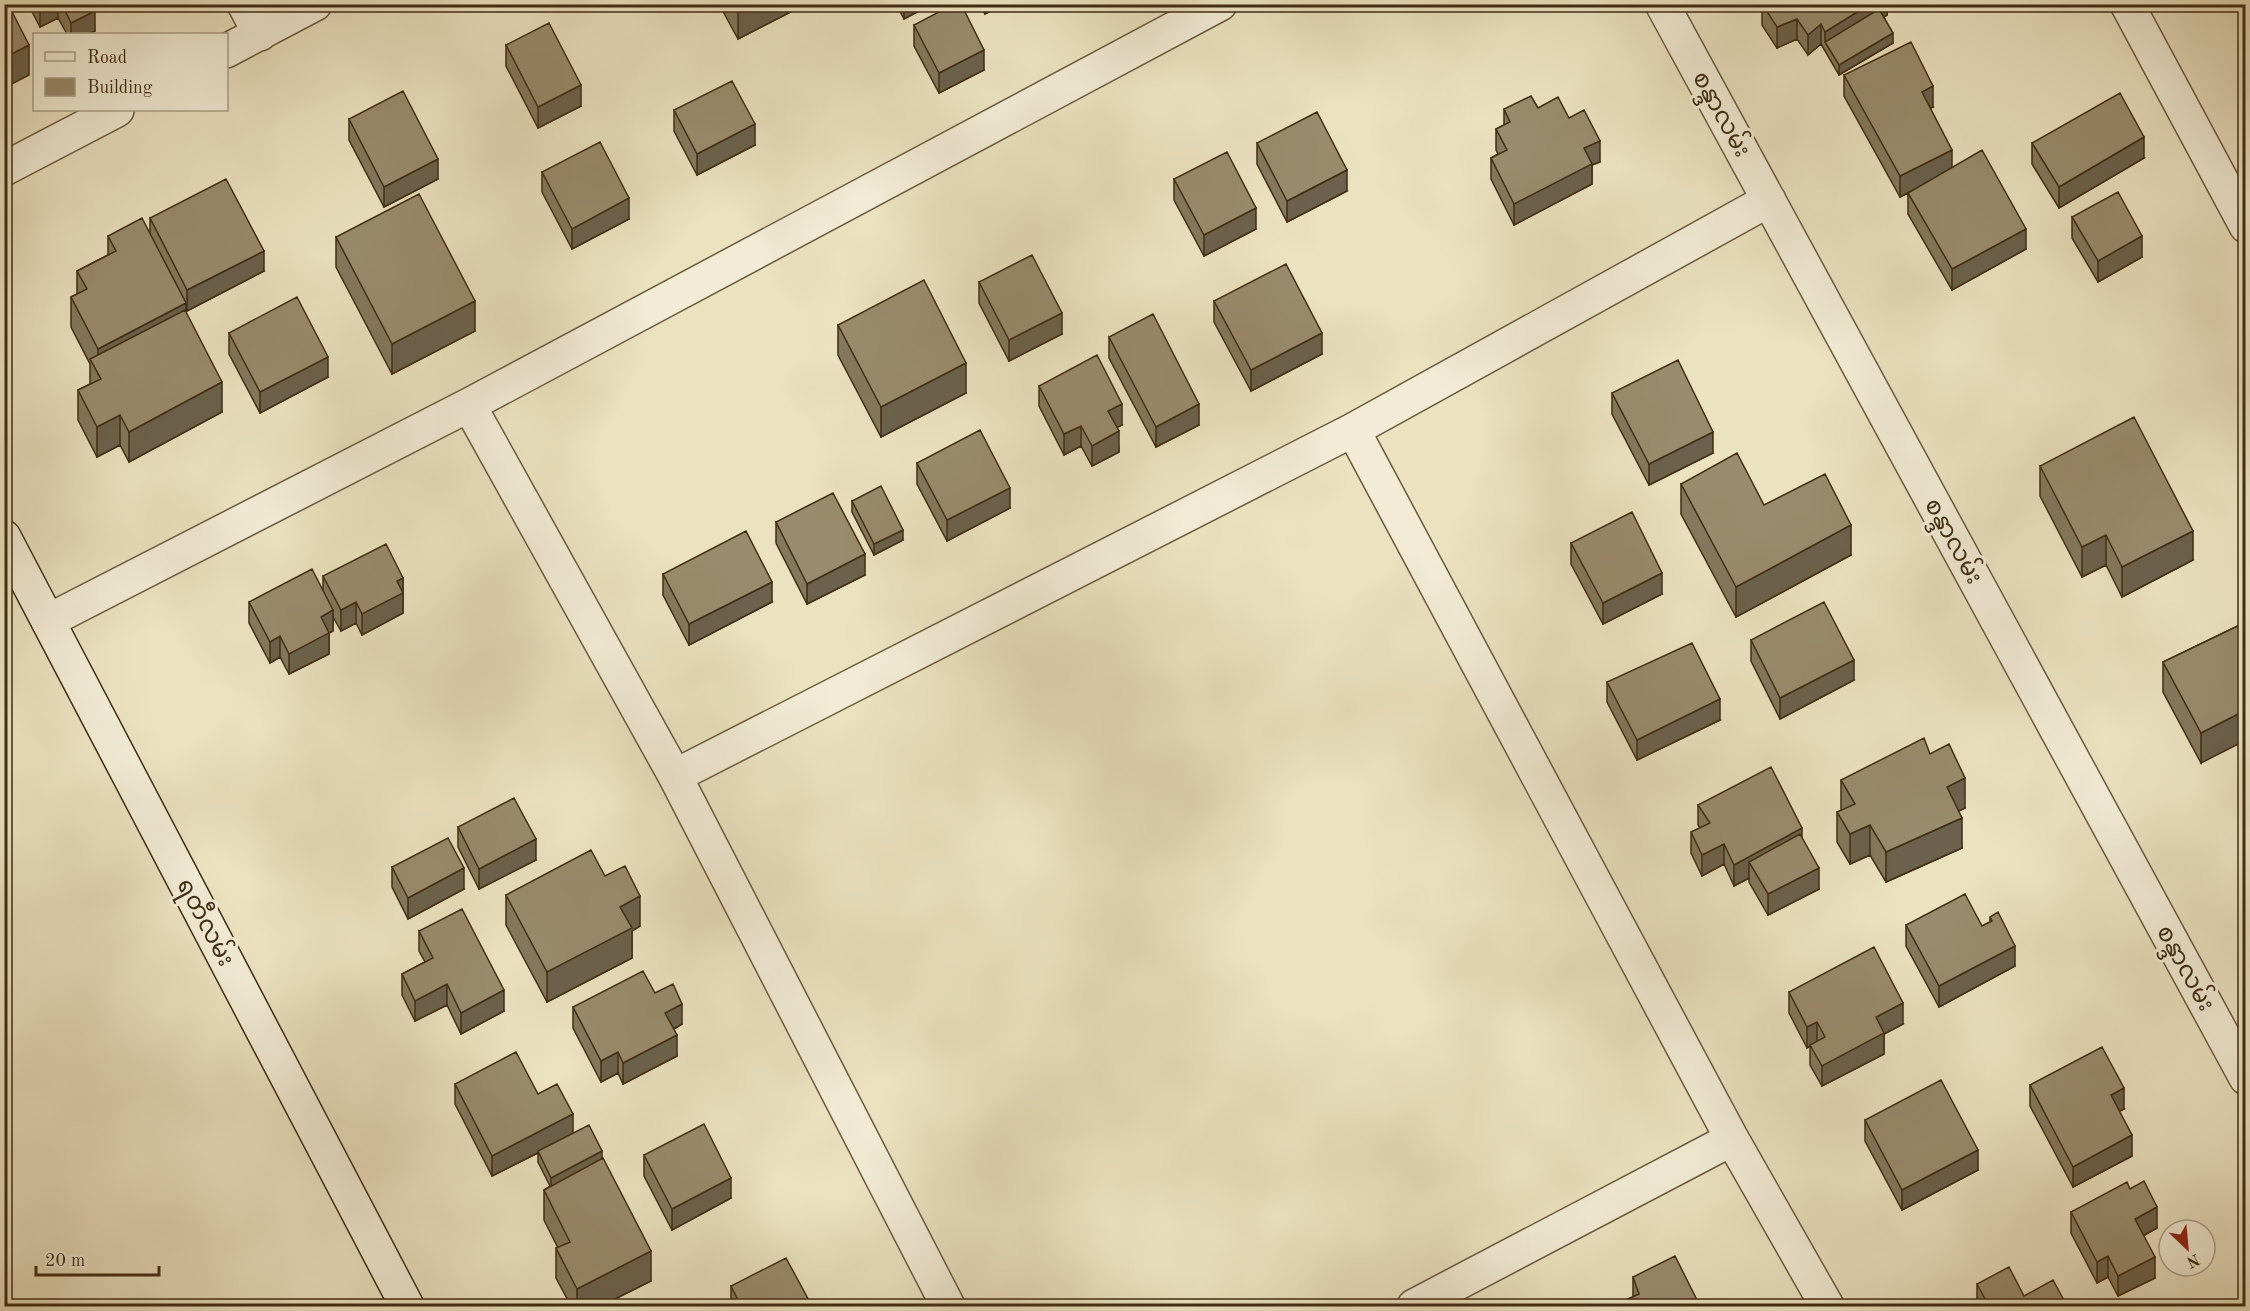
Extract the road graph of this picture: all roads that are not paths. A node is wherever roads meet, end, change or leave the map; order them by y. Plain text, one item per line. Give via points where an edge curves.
1 (244, 4) edge
2 (315, 4) edge
3 (1220, 4) edge
4 (1662, 4) edge
5 (2127, 4) edge
6 (260, 34) junction
7 (228, 50) edge
8 (115, 111) edge
9 (4, 169) edge
10 (1769, 200) junction
11 (2246, 226) edge
12 (469, 405) junction
13 (1353, 430) junction
14 (4, 537) edge
15 (48, 621) junction
16 (675, 776) junction
17 (2246, 1078) edge
18 (1732, 1139) junction
19 (407, 1306) edge
20 (948, 1306) edge
21 (1414, 1306) edge
22 (1827, 1306) edge

1 - 6 street
2 - 6 street
3 - 12 street
4 - 10 street, စန္ဒာလမ်း
5 - 11 street
6 - 7 street
8 - 9 street
10 - 13 street
10 - 17 street, စန္ဒာလမ်း
12 - 15 street
12 - 16 street
13 - 16 street
13 - 18 street
14 - 15 street, ရတီလမ်း
15 - 19 street, ရတီလမ်း
16 - 20 street
18 - 21 street
18 - 22 street

